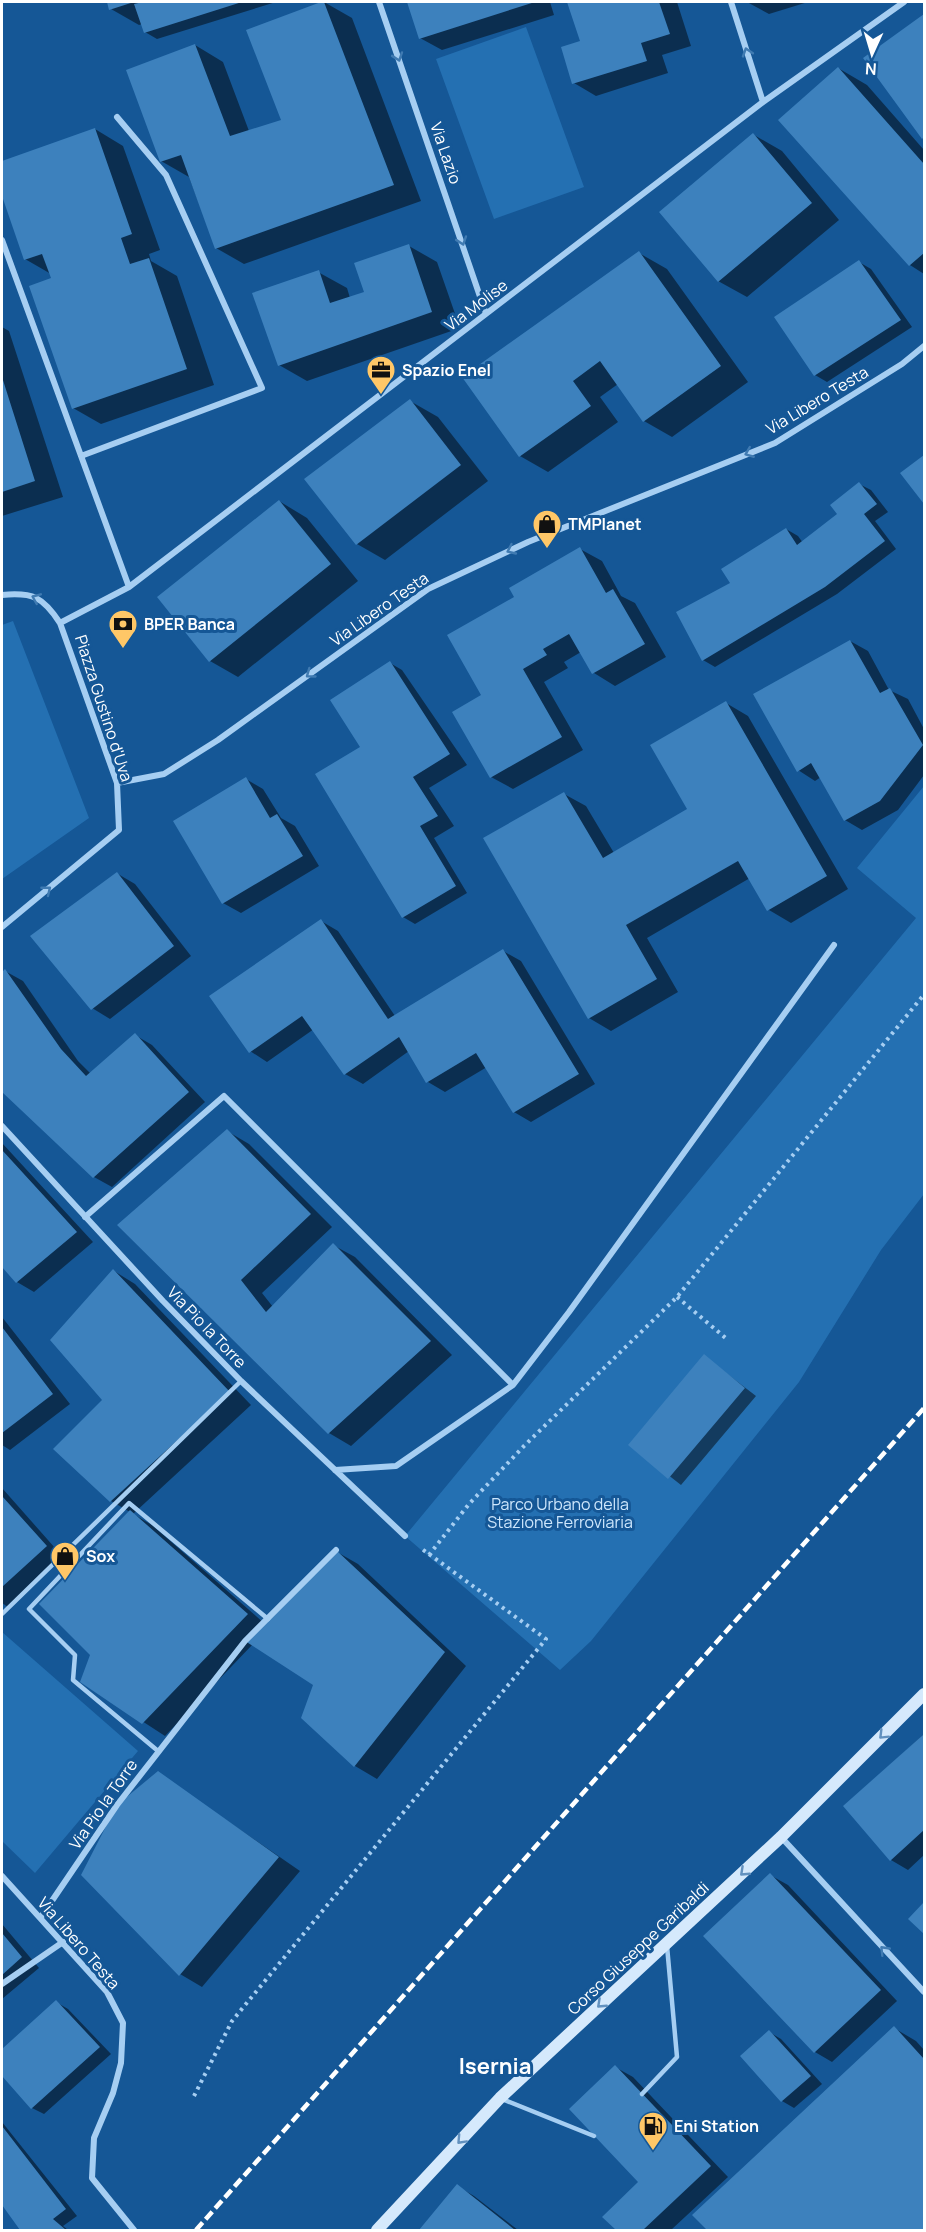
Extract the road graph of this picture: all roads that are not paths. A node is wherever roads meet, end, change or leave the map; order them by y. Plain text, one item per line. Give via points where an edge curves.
1 (379, 2) edge
2 (731, 2) edge
3 (904, 2) edge
4 (763, 102) junction
5 (117, 117) dead end
6 (2, 240) edge
7 (486, 314) junction
8 (924, 346) edge
9 (81, 456) junction
10 (129, 587) junction
11 (2, 595) edge
12 (60, 623) junction
13 (117, 783) junction
14 (2, 927) edge
15 (834, 945) dead end
16 (2, 1126) edge
17 (85, 1217) junction
18 (242, 1381) junction
19 (513, 1385) junction
20 (335, 1470) junction
21 (405, 1536) dead end
22 (336, 1550) dead end
23 (2, 1614) edge
24 (268, 1618) junction
25 (924, 1694) edge
26 (158, 1751) junction
27 (781, 1837) junction
28 (2, 1876) edge
29 (41, 1917) junction
30 (63, 1942) junction
31 (666, 1944) junction
32 (2, 1984) edge
33 (924, 1992) edge
34 (642, 2094) dead end
35 (500, 2098) junction
36 (594, 2136) dead end
37 (134, 2230) edge
38 (377, 2230) edge

1 -> 7 street, Via Lazio
4 -> 2 street
3 - 4 street, Via Molise
4 - 7 street, Via Molise
5 - 9 street via 166,175 262,388
6 - 9 street
7 - 10 street, Via Molise
8 -> 13 street, Via Libero Testa via 902,364 775,442 528,542 428,589 218,740 164,774
9 - 10 street
10 - 12 street, Via Molise
12 -> 11 street, Piazza Gustino d'Uva via 47,603 23,593
12 - 13 street, Piazza Gustino d'Uva
14 -> 13 street, Piazza Gustino d'Uva via 119,830
15 - 19 street
16 - 17 street, Via Pio la Torre
17 - 18 street, Via Pio la Torre
17 - 19 street via 224,1096
18 - 20 street, Via Pio la Torre
18 - 23 lane
19 - 20 street via 396,1466
20 - 21 street, Via Pio la Torre
22 - 24 street, Via Pio la Torre
24 - 26 street, Via Pio la Torre via 245,1641
24 - 26 lane via 129,1503 29,1609 75,1655 73,1680
25 -> 27 main road, Corso Giuseppe Garibaldi
26 - 29 street, Via Pio la Torre
27 -> 31 main road, Corso Giuseppe Garibaldi
33 -> 27 street
28 - 29 street, Via Libero Testa
29 - 30 street, Via Libero Testa
30 - 32 street
30 - 37 street, Via Libero Testa via 107,1992 123,2023 121,2063 94,2138 92,2178
31 - 34 lane via 677,2057
31 -> 35 main road, Corso Giuseppe Garibaldi
35 - 36 lane
35 -> 38 main road, Corso Giuseppe Garibaldi

